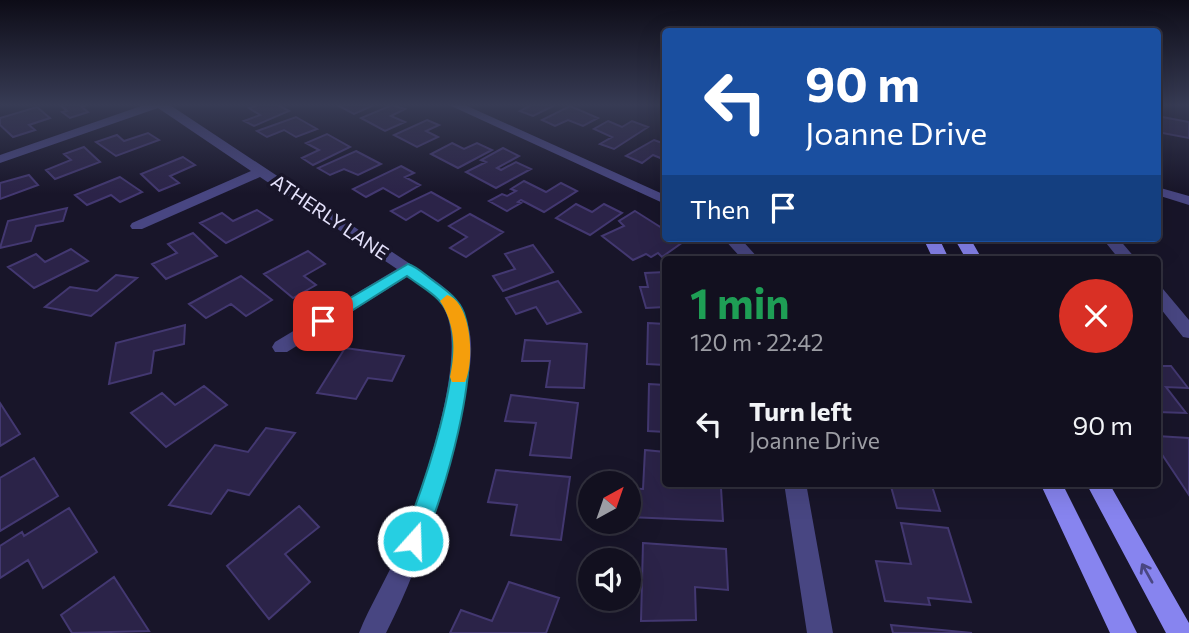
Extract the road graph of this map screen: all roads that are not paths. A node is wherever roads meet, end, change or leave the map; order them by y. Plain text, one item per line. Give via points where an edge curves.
1 (70, 135) edge
2 (207, 135) edge
3 (520, 135) edge
4 (0, 159) edge
5 (262, 171) junction
6 (1161, 192) edge
7 (662, 199) edge
8 (1189, 201) edge
9 (137, 226) dead end
10 (735, 242) edge
11 (1113, 242) edge
12 (748, 256) edge
13 (1125, 256) edge
14 (408, 269) junction
15 (1161, 298) edge
16 (1189, 332) edge
17 (281, 346) dead end
18 (796, 487) edge
19 (1053, 487) edge
20 (1099, 487) edge
21 (372, 633) edge
22 (820, 633) edge
23 (1124, 633) edge
24 (1180, 633) edge

1 - 4 street
2 - 5 street, ATHERLY LANE
3 - 7 street
5 - 9 street
5 - 14 street, ATHERLY LANE
6 - 8 street
10 - 12 street
11 - 13 street
14 - 17 street
14 - 21 street, ATHERLY LANE via 445,297 455,311 462,362 440,469 395,590
15 - 16 street
18 - 22 street
19 - 23 main road
24 -> 20 main road

